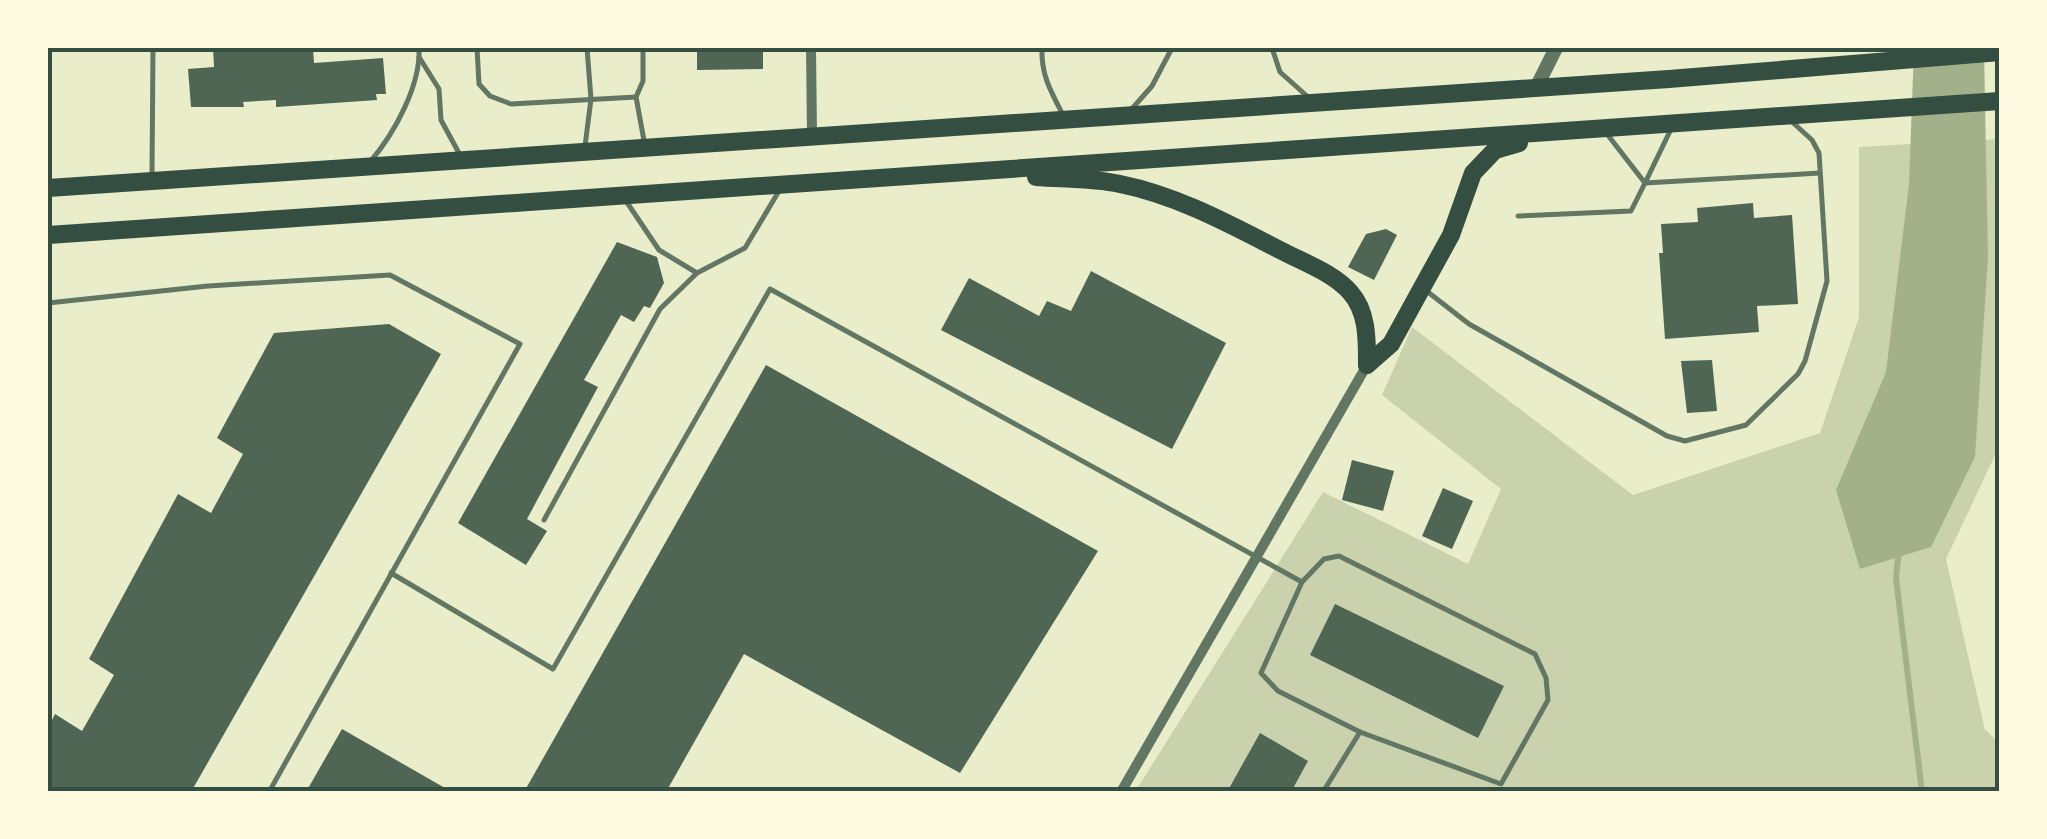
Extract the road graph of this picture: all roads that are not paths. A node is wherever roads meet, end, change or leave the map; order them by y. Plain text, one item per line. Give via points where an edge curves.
1 (153, 48) edge
2 (419, 48) edge
3 (476, 48) edge
4 (587, 48) edge
5 (643, 48) edge
6 (811, 48) edge
7 (1042, 48) edge
8 (1172, 48) edge
9 (1272, 48) edge
10 (1556, 48) edge
11 (1996, 53) edge
12 (419, 57) junction
13 (1536, 88) junction
14 (636, 97) junction
15 (591, 99) junction
16 (1997, 101) edge
17 (1314, 103) junction
18 (1126, 114) junction
19 (1785, 115) junction
20 (1066, 120) junction
21 (1673, 123) junction
22 (1602, 128) junction
23 (1552, 134) junction
24 (812, 136) junction
25 (645, 149) junction
26 (584, 154) junction
27 (464, 162) junction
28 (365, 168) junction
29 (970, 172) junction
30 (1820, 172) junction
31 (152, 182) junction
32 (1645, 183) junction
33 (783, 184) junction
34 (48, 188) edge
35 (621, 195) junction
36 (1518, 216) dead end
37 (48, 235) edge
38 (697, 273) junction
39 (1421, 287) junction
40 (48, 303) edge
41 (1367, 365) junction
42 (544, 520) dead end
43 (1258, 555) junction
44 (392, 573) junction
45 (1302, 582) junction
46 (1360, 732) junction
47 (269, 792) edge
48 (1121, 792) edge
49 (1323, 792) edge

1 - 31 lane
2 - 12 lane
3 - 15 lane via 479,84 490,96 511,104
4 - 15 lane
5 - 14 lane
6 - 24 street
7 - 20 lane via 1045,82
8 - 18 lane via 1152,86
9 - 17 lane via 1280,72
10 - 13 street
11 - 13 highway
12 - 27 lane via 440,89 442,120
12 - 28 lane via 386,144
13 - 17 highway
14 - 15 lane
14 - 25 lane
15 - 26 lane
16 - 19 highway
17 - 18 highway
18 - 20 highway
19 - 21 highway
19 - 30 lane via 1812,140
20 - 24 highway
21 - 22 highway
21 - 32 lane
22 - 23 highway
22 - 32 lane
23 - 29 highway
23 - 39 highway via 1495,150 1483,160
24 - 25 highway
25 - 26 highway
26 - 27 highway
27 - 28 highway
28 - 31 highway
29 - 33 highway
29 - 41 highway via 1116,183 1204,211 1350,292 1367,330
30 - 32 lane
30 - 39 lane via 1826,281 1805,360 1746,426 1685,441 1667,436 1470,324
31 - 34 highway
32 - 36 lane via 1631,211
33 - 35 highway
33 - 38 lane via 745,248
35 - 37 highway
35 - 38 lane via 659,250
38 - 42 lane via 660,309
39 - 41 highway via 1391,344
40 - 44 lane via 390,275 520,344
41 - 43 street
43 - 44 lane via 770,289 553,670
43 - 45 lane
43 - 48 street
44 - 47 lane
45 - 46 lane via 1261,673 1278,691
45 - 46 lane via 1324,559 1338,556 1535,654 1546,678 1548,700 1501,784
46 - 49 lane

